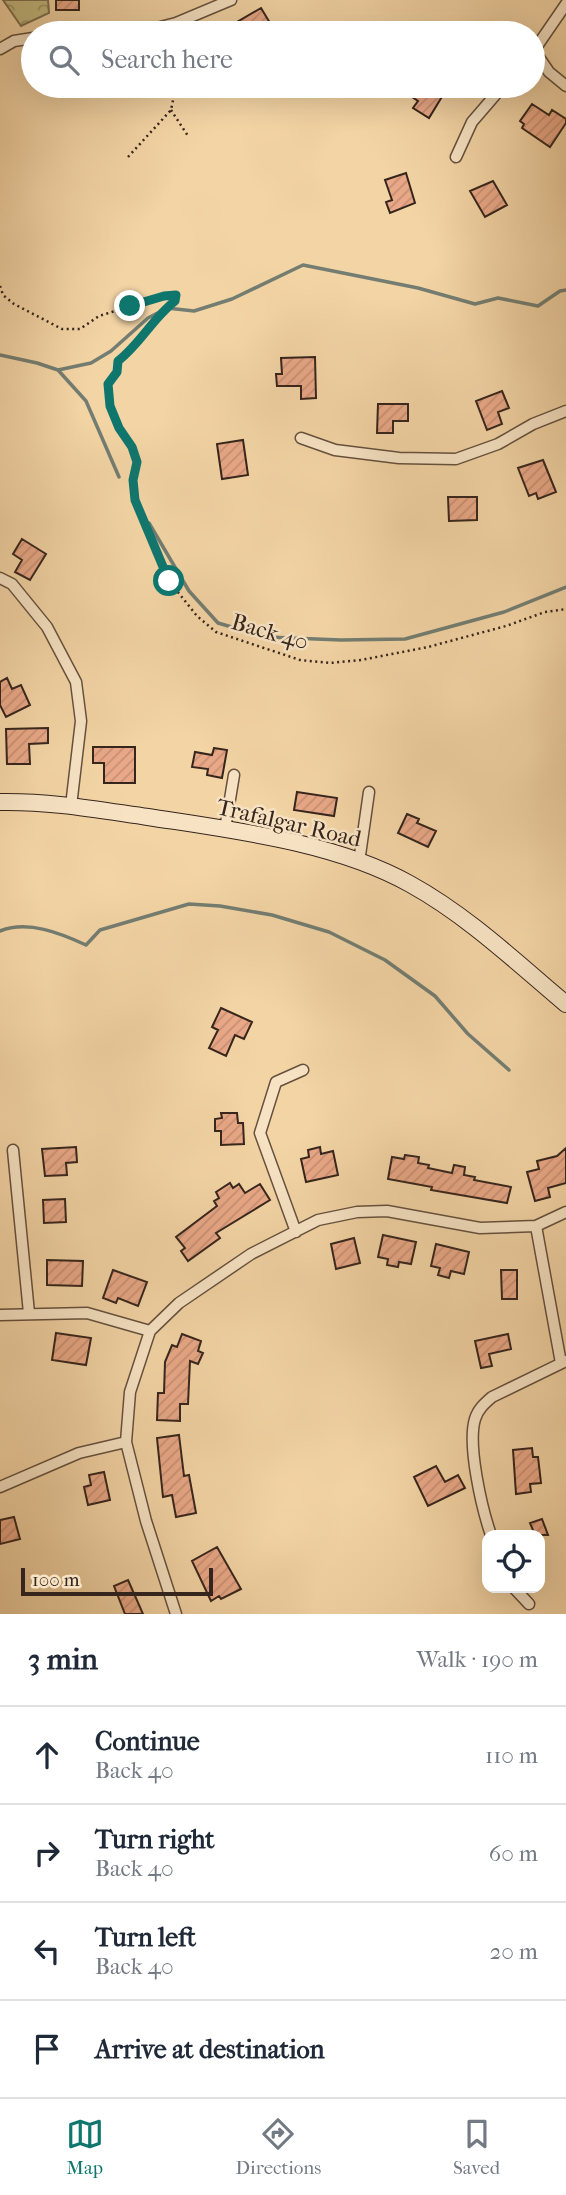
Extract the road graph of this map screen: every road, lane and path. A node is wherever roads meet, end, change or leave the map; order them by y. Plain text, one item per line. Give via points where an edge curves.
1 (231, 0) edge
2 (566, 4) edge
3 (181, 21) edge
4 (545, 34) edge
5 (21, 40) edge
6 (0, 49) edge
7 (545, 67) edge
8 (566, 86) edge
9 (174, 98) edge
10 (493, 98) edge
11 (172, 110) junction
12 (188, 136) dead end
13 (128, 157) dead end
14 (456, 157) dead end
15 (0, 286) edge
16 (1, 294) edge
17 (566, 411) edge
18 (301, 438) dead end
19 (0, 578) edge
20 (566, 610) edge
21 (234, 775) dead end
22 (369, 792) dead end
23 (0, 802) edge
24 (71, 806) junction
25 (225, 829) junction
26 (359, 862) junction
27 (566, 1004) edge
28 (303, 1070) dead end
29 (13, 1150) dead end
30 (566, 1212) edge
31 (536, 1226) junction
32 (296, 1232) junction
33 (29, 1313) junction
34 (0, 1315) edge
35 (150, 1331) junction
36 (564, 1362) edge
37 (126, 1442) junction
38 (0, 1487) edge
39 (490, 1530) edge
40 (519, 1593) edge
41 (529, 1604) dead end
42 (176, 1614) edge

1 - 3 street
2 - 4 street
5 - 6 street
7 - 8 street
9 - 11 path
10 - 14 street via 472,122
11 - 12 path
11 - 13 path
15 - 16 path, Back 40
16 - 20 path, Back 40 via 61,329 80,329 99,316 176,295 118,361 108,384 110,406 132,447 137,462 135,500 169,581 216,632 300,660 330,663 428,647 545,612
17 - 18 street via 456,459 335,450
19 - 24 street via 12,584 47,627 76,682 81,721
21 - 25 street
22 - 26 street
23 - 24 street, Trafalgar Road
24 - 25 street, Trafalgar Road
25 - 26 street, Trafalgar Road via 293,842
26 - 27 street, Trafalgar Road via 454,910
28 - 32 street via 276,1082 260,1133
29 - 33 street
30 - 31 street
31 - 32 street via 480,1228 387,1211 318,1220
31 - 36 street
32 - 35 street via 251,1254 179,1303
33 - 34 street
33 - 35 street via 88,1313
35 - 37 street via 130,1392
36 - 39 street via 492,1397 475,1417 478,1483
37 - 38 street via 79,1453
37 - 42 street
40 - 41 street

